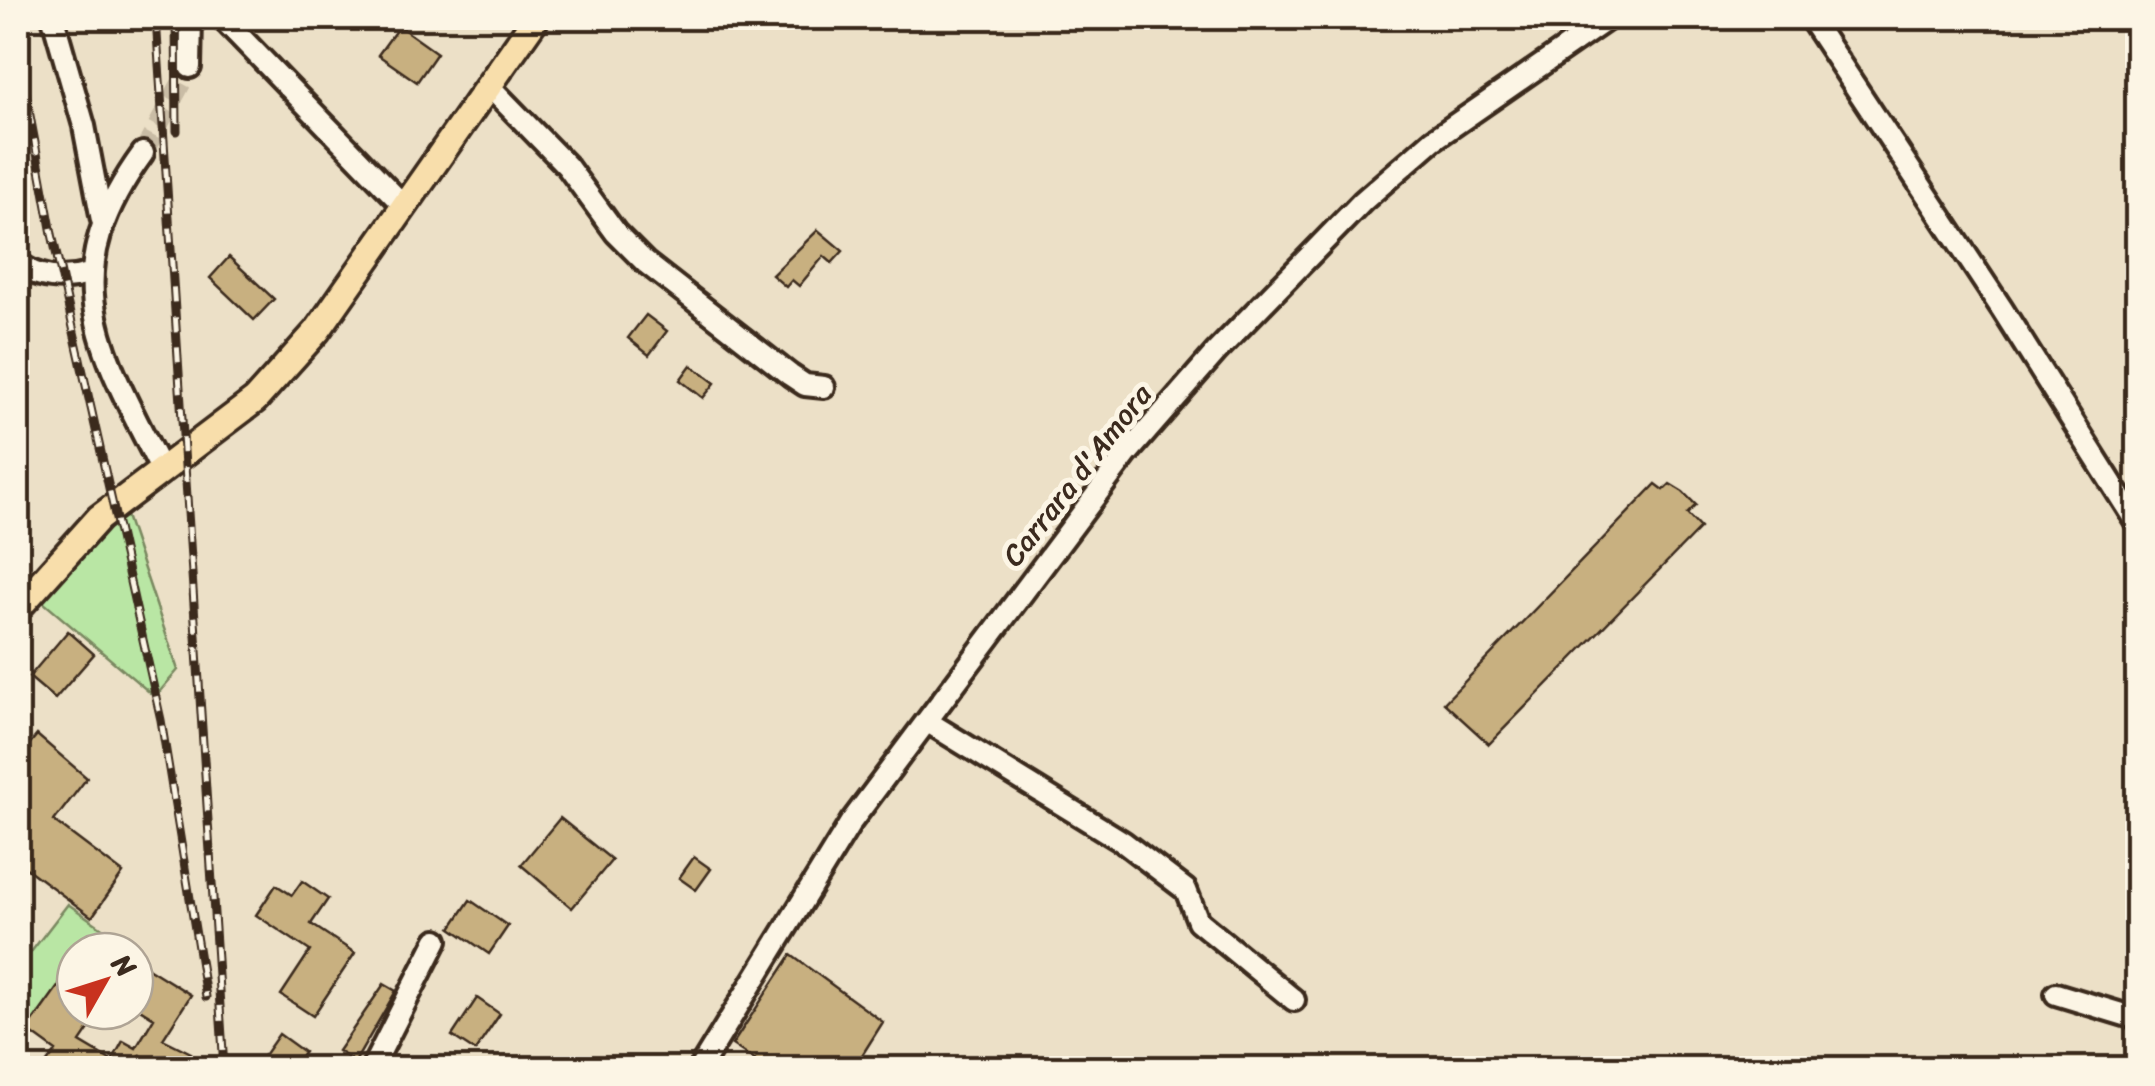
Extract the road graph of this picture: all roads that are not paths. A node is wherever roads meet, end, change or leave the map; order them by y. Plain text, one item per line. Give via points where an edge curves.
1 (54, 18) edge
2 (190, 18) edge
3 (222, 18) edge
4 (536, 18) edge
5 (1609, 18) edge
6 (1810, 18) edge
7 (190, 67) tunnel mouth
8 (488, 86) junction
9 (143, 154) tunnel mouth
10 (404, 206) junction
11 (102, 220) junction
12 (18, 262) edge
13 (89, 274) junction
14 (824, 388) dead end
15 (162, 471) junction
16 (2138, 526) edge
17 (18, 608) edge
18 (928, 722) junction
19 (437, 940) dead end
20 (2056, 994) dead end
21 (1294, 1000) dead end
22 (2138, 1019) edge
23 (372, 1068) edge
24 (700, 1068) edge

1 - 11 street
2 - 7 street
3 - 10 street
4 - 8 main road
5 - 18 street, Carrara d'Amora via 1433,140 1262,302 1126,456
6 - 16 street
8 - 10 main road
8 - 14 street via 568,166 644,262 790,374
9 - 11 street
10 - 15 main road via 317,330 254,400
11 - 13 street
12 - 13 street via 30,274
13 - 15 street via 95,320 114,375
15 - 17 main road via 79,537
18 - 21 street via 1123,842 1186,890 1198,921
18 - 24 street, Carrara d'Amora via 851,822
19 - 23 street
20 - 22 street

